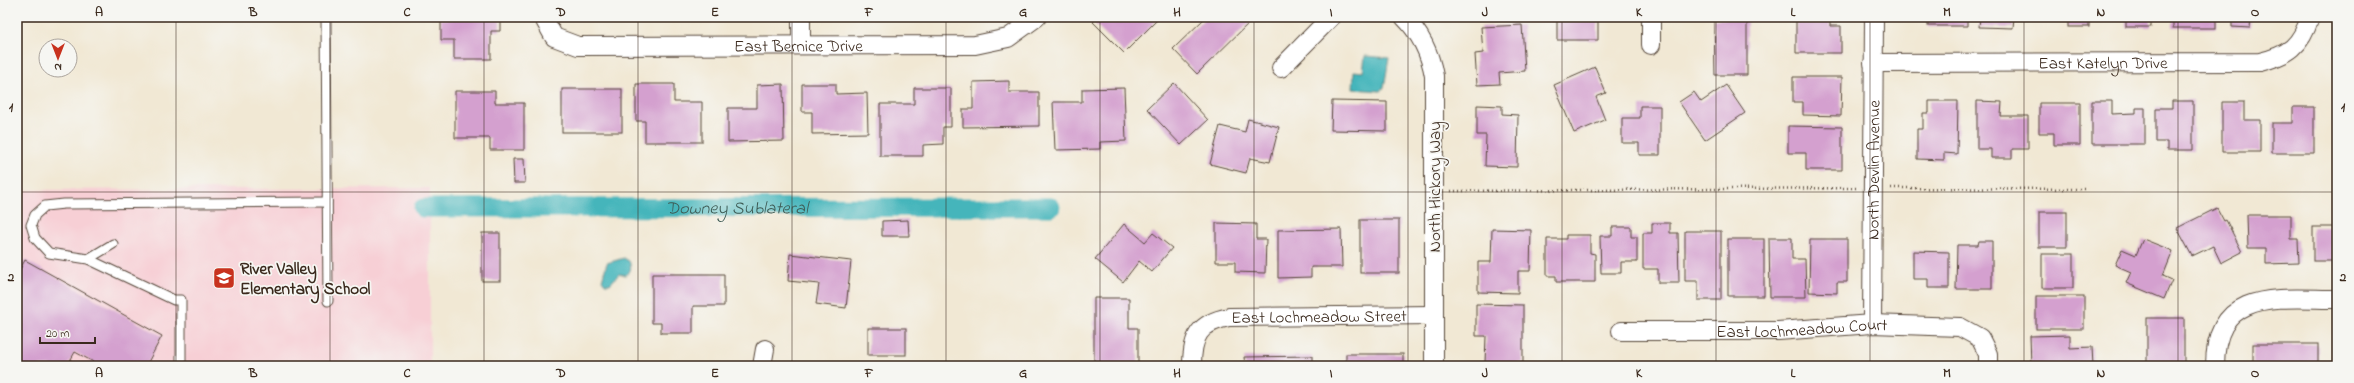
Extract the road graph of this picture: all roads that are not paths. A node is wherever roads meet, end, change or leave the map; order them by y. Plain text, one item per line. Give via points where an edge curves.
1 (326, 17) edge
2 (543, 17) edge
3 (801, 17) edge
4 (1037, 17) edge
5 (1331, 17) edge
6 (1404, 17) edge
7 (1651, 17) edge
8 (1874, 17) edge
9 (2310, 17) edge
10 (801, 45) junction
11 (1651, 45) dead end
12 (1873, 63) junction
13 (1281, 68) dead end
14 (328, 202) junction
15 (113, 244) dead end
16 (88, 259) junction
17 (2337, 299) edge
18 (328, 301) dead end
19 (1434, 315) junction
20 (1872, 324) junction
21 (1621, 332) dead end
22 (181, 366) edge
23 (1192, 366) edge
24 (1434, 366) edge
25 (1988, 366) edge
26 (2215, 366) edge

1 - 14 lane
2 - 10 street, East Bernice Drive via 554,37 578,46
3 - 10 street
4 - 10 street, East Bernice Drive via 1008,38 975,45
5 - 13 street
6 - 19 street, North Hickory Way via 1415,28 1430,56 1434,76
7 - 11 street
8 - 12 street, North Devlin Avenue
9 - 12 street, East Katelyn Drive via 2304,36 2282,56 2260,62
12 - 20 street, North Devlin Avenue
14 - 16 lane via 64,204 45,206 35,215 32,225 35,238 49,253
14 - 18 lane
15 - 16 lane
16 - 22 lane via 174,300 182,300
17 - 26 street via 2269,299 2249,303 2231,315 2219,333
19 - 23 street, East Lochmeadow Street via 1229,317 1205,325 1194,342
19 - 24 street, North Hickory Way
20 - 21 street, East Lochmeadow Court via 1778,331
20 - 25 street, East Lochmeadow Court via 1960,327 1980,338 1988,354

